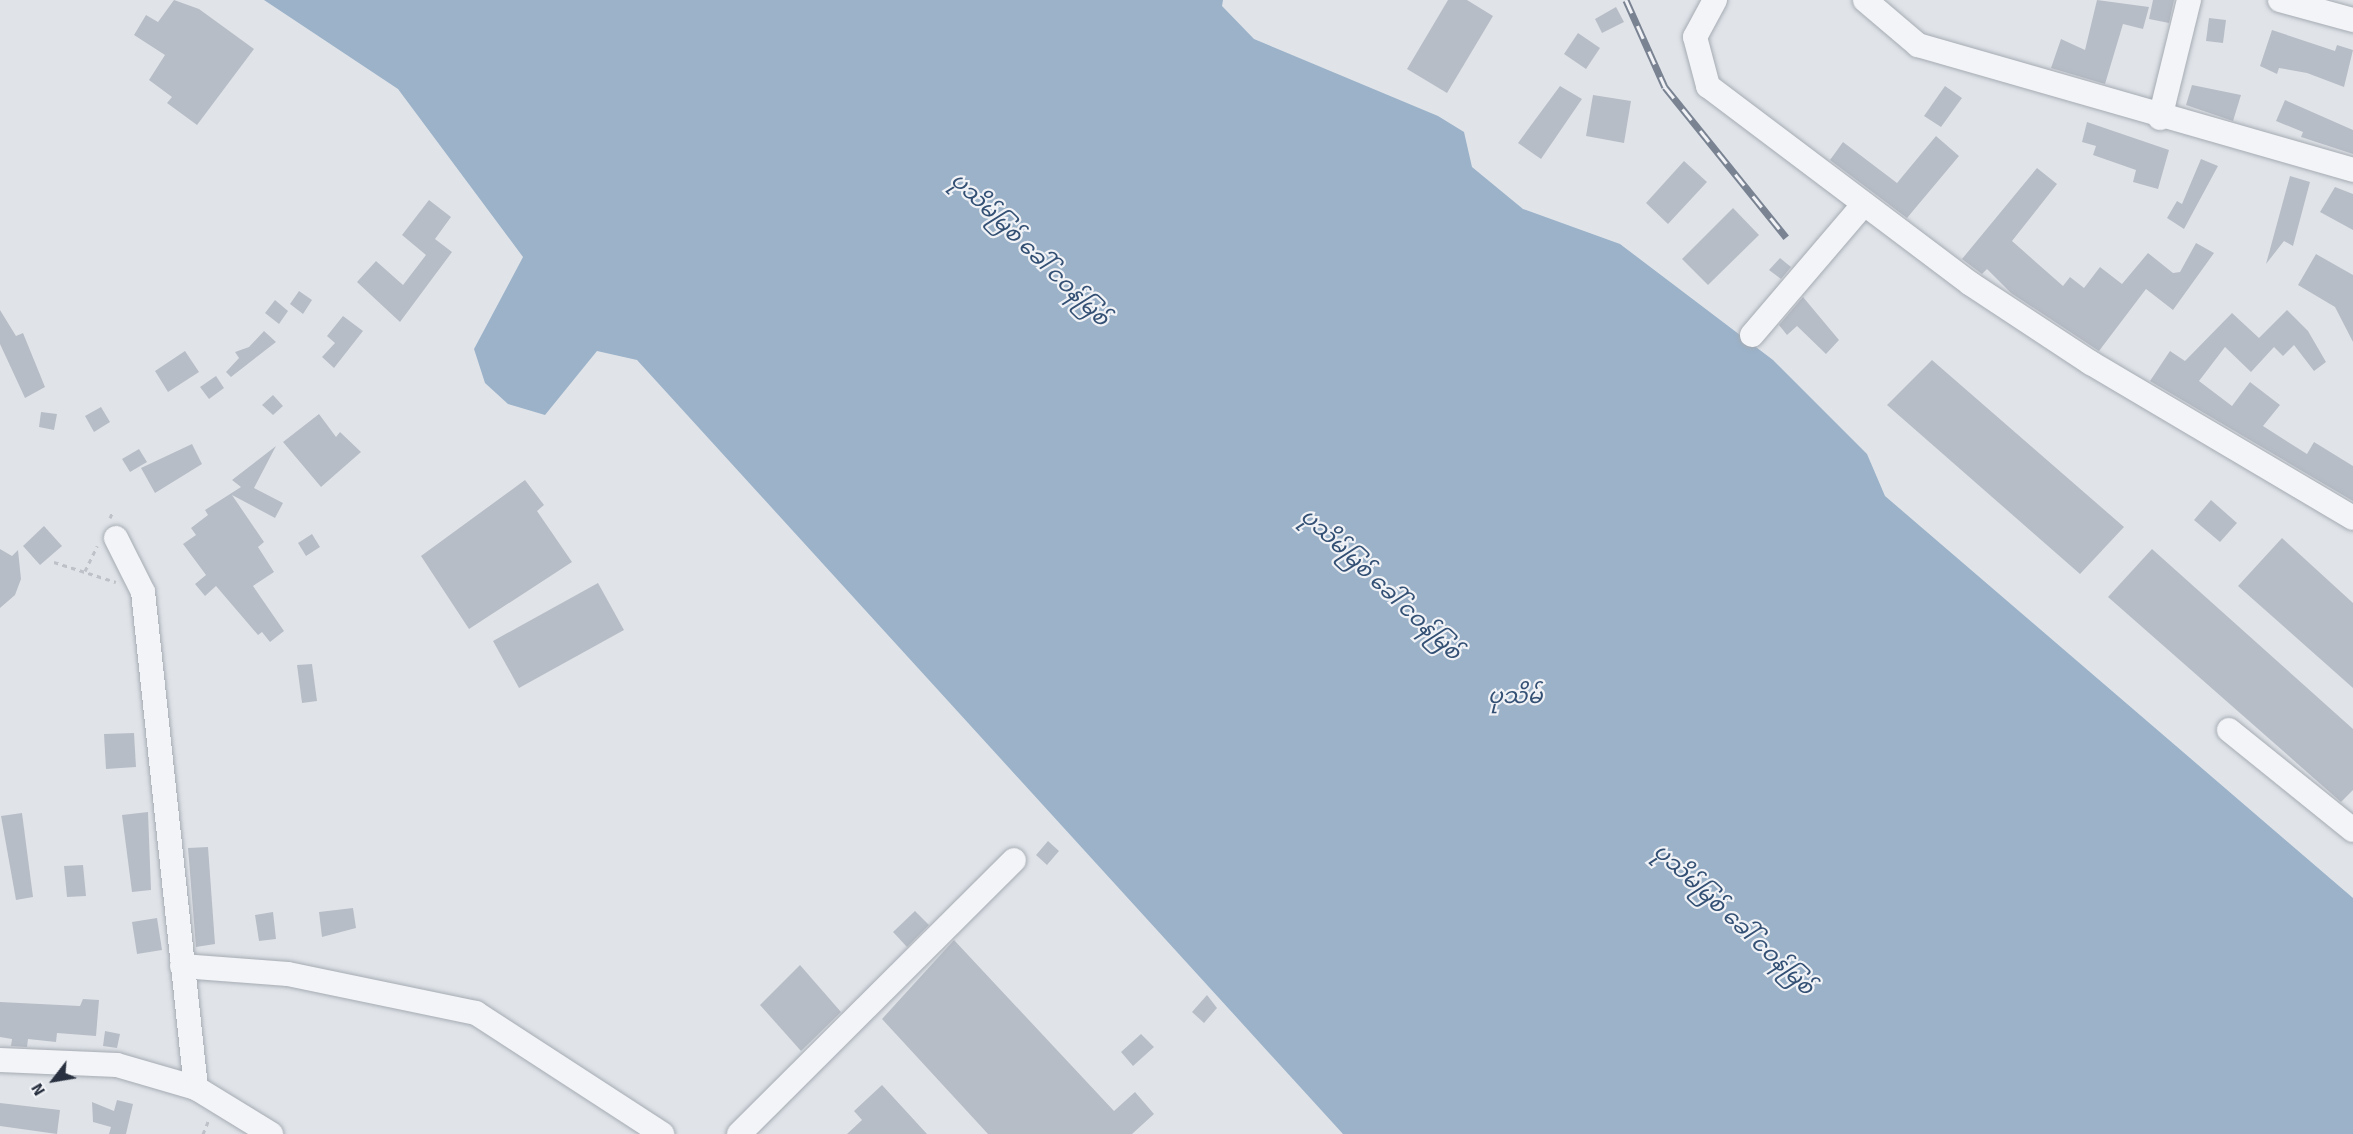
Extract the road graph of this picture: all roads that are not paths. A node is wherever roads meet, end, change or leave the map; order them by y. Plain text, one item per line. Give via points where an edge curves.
1 (1715, 0) edge
2 (1865, 0) edge
3 (2189, 0) edge
4 (2280, 0) edge
5 (2353, 20) edge
6 (2160, 118) junction
7 (2353, 170) edge
8 (1862, 206) junction
9 (1752, 335) dead end
10 (2353, 518) edge
11 (116, 538) dead end
12 (2229, 730) dead end
13 (2353, 830) edge
14 (1014, 860) dead end
15 (182, 966) junction
16 (0, 1060) edge
17 (196, 1088) junction
18 (271, 1134) edge
19 (662, 1134) edge
20 (739, 1134) edge

1 - 8 street via 1695,37 1708,86
2 - 6 street via 1918,45
3 - 6 street
4 - 5 street
6 - 7 street
8 - 9 street
8 - 10 street via 2091,363
11 - 15 street via 143,592
12 - 13 street
14 - 20 street
15 - 17 street
15 - 19 street via 288,974 476,1012
16 - 17 street via 117,1065
17 - 18 street

